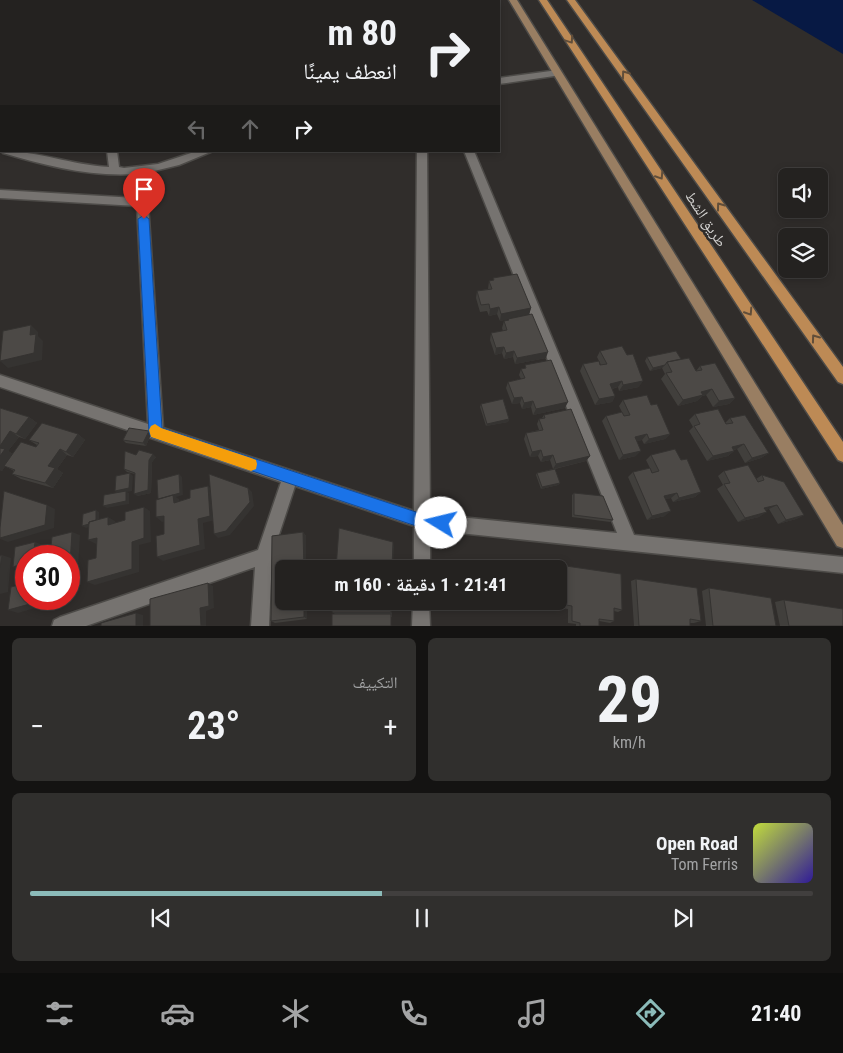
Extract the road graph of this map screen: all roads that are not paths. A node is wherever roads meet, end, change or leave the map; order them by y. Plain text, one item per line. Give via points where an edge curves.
1 (513, 0) edge
2 (543, 0) edge
3 (571, 0) edge
4 (558, 73) junction
5 (500, 81) edge
6 (11, 152) edge
7 (112, 152) edge
8 (205, 152) edge
9 (422, 152) edge
10 (469, 152) edge
11 (114, 170) junction
12 (141, 170) junction
13 (0, 194) edge
14 (142, 202) junction
15 (843, 378) edge
16 (0, 381) edge
17 (156, 432) junction
18 (843, 455) edge
19 (290, 478) junction
20 (422, 521) junction
21 (843, 540) edge
22 (628, 543) junction
23 (264, 556) junction
24 (422, 560) edge
25 (843, 565) edge
26 (421, 610) edge
27 (60, 626) edge
28 (260, 626) edge
29 (421, 626) edge

1 - 4 street
2 -> 18 main road, طريق الشط
15 -> 3 main road, طريق الشط
4 - 5 street
4 - 21 street
6 - 11 street via 74,168
7 - 11 street
8 - 12 street via 176,163
9 - 20 street
10 - 22 street
11 - 12 street
12 - 14 street
13 - 14 street
14 - 17 street
16 - 17 street
17 - 19 street
19 - 20 street
19 - 23 street
20 - 22 street
20 - 24 street
22 - 25 street
23 - 27 street
23 - 28 street
26 - 29 street

